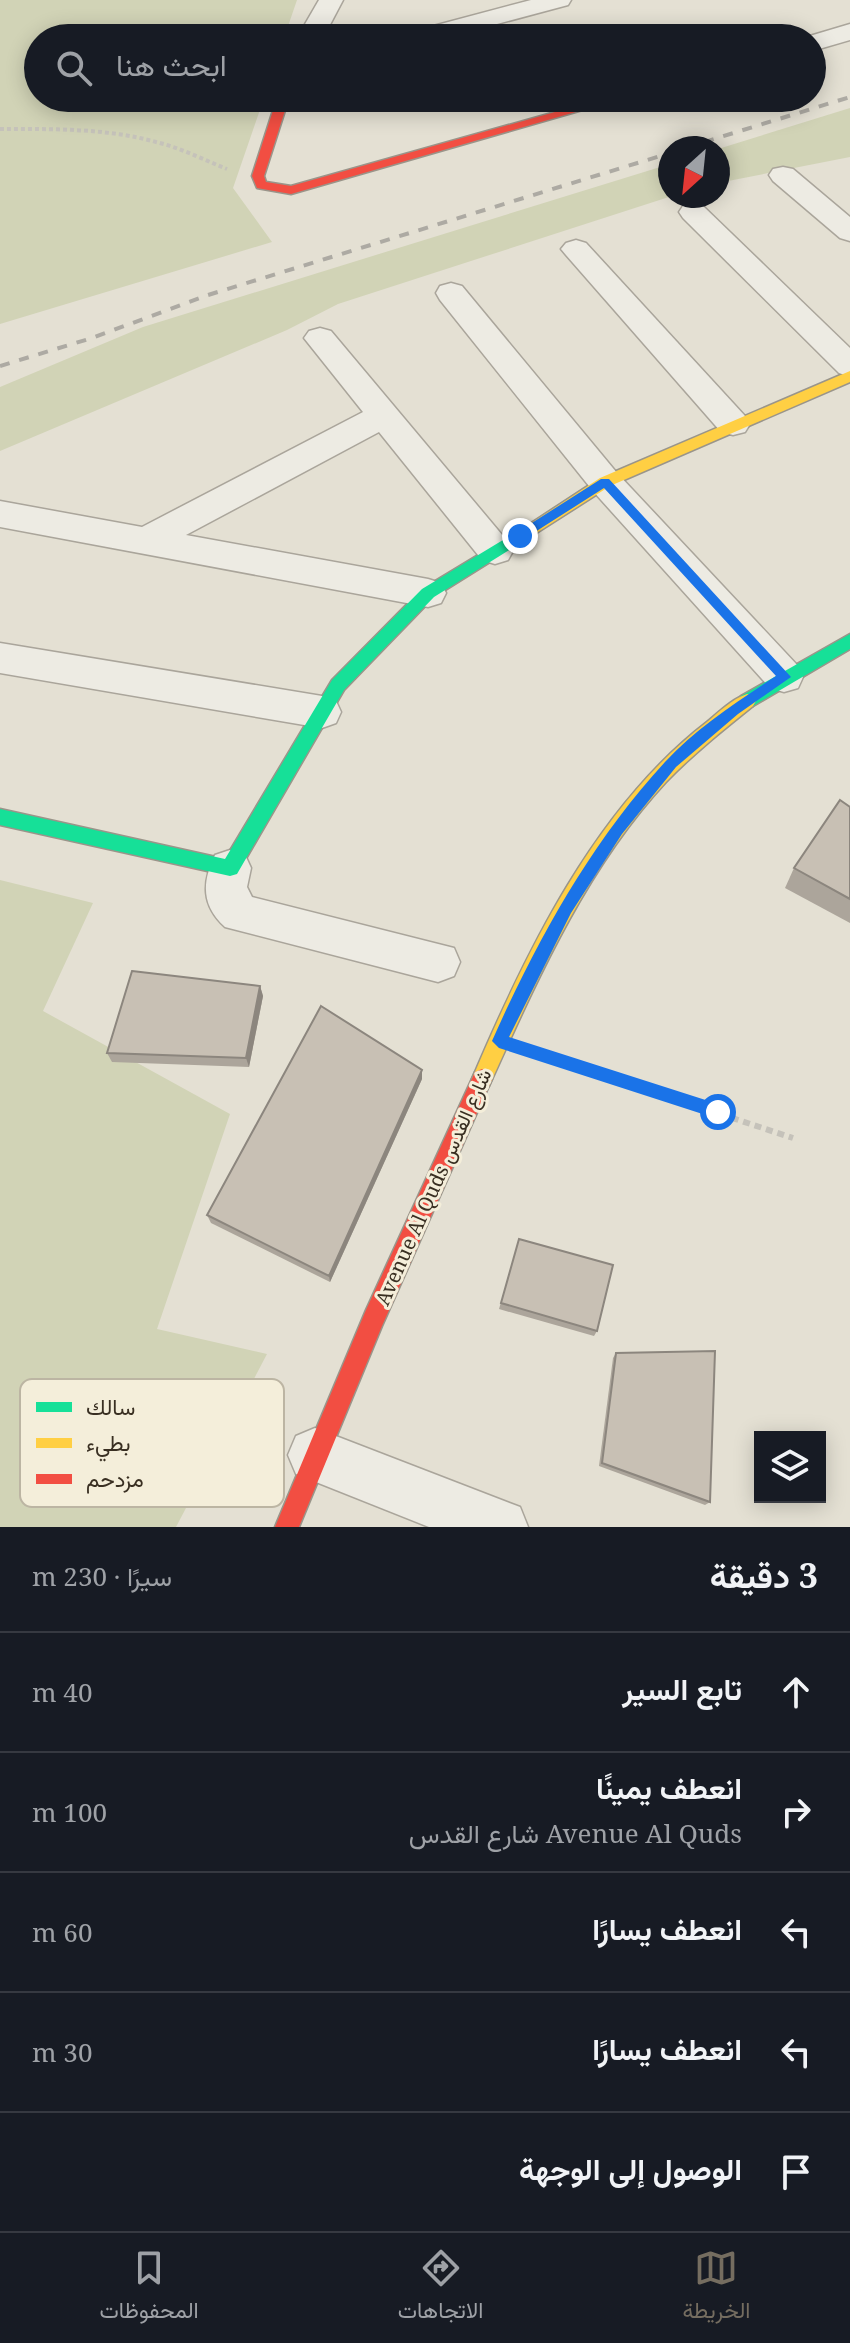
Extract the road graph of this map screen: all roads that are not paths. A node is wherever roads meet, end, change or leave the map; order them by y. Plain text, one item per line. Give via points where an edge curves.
1 (331, 0) edge
2 (559, 0) edge
3 (318, 24) edge
4 (469, 24) edge
5 (850, 32) edge
6 (826, 39) edge
7 (279, 112) edge
8 (568, 112) edge
9 (783, 175) dead end
10 (693, 212) dead end
11 (850, 232) edge
12 (576, 249) dead end
13 (451, 293) dead end
14 (320, 338) dead end
15 (850, 366) edge
16 (850, 376) edge
17 (383, 415) junction
18 (733, 424) junction
19 (605, 482) junction
20 (0, 514) edge
21 (146, 541) junction
22 (495, 551) junction
23 (428, 593) junction
24 (850, 641) edge
25 (0, 658) edge
26 (784, 677) junction
27 (322, 712) junction
28 (0, 817) edge
29 (230, 868) junction
30 (438, 962) dead end
31 (315, 1455) junction
32 (287, 1527) edge
33 (500, 1527) edge

1 - 3 street
2 - 4 street
5 - 6 street
7 - 8 street via 258,181 268,188 291,190
9 - 11 street
10 - 15 street
12 - 18 street
13 - 19 street
14 - 17 street
16 - 18 street
17 - 21 street
17 - 22 street
18 - 19 street
19 - 22 street
19 - 26 street
20 - 21 street
21 - 23 street
22 - 23 street
23 - 27 street via 338,685
24 - 26 street, Avenue Al Quds شارع القدس
25 - 27 street
26 - 31 street, Avenue Al Quds شارع القدس via 734,710 671,763 617,830 566,909 499,1041
27 - 29 street
28 - 29 street
29 - 30 street via 224,888 240,913
31 - 32 street, Avenue Al Quds شارع القدس
31 - 33 street

